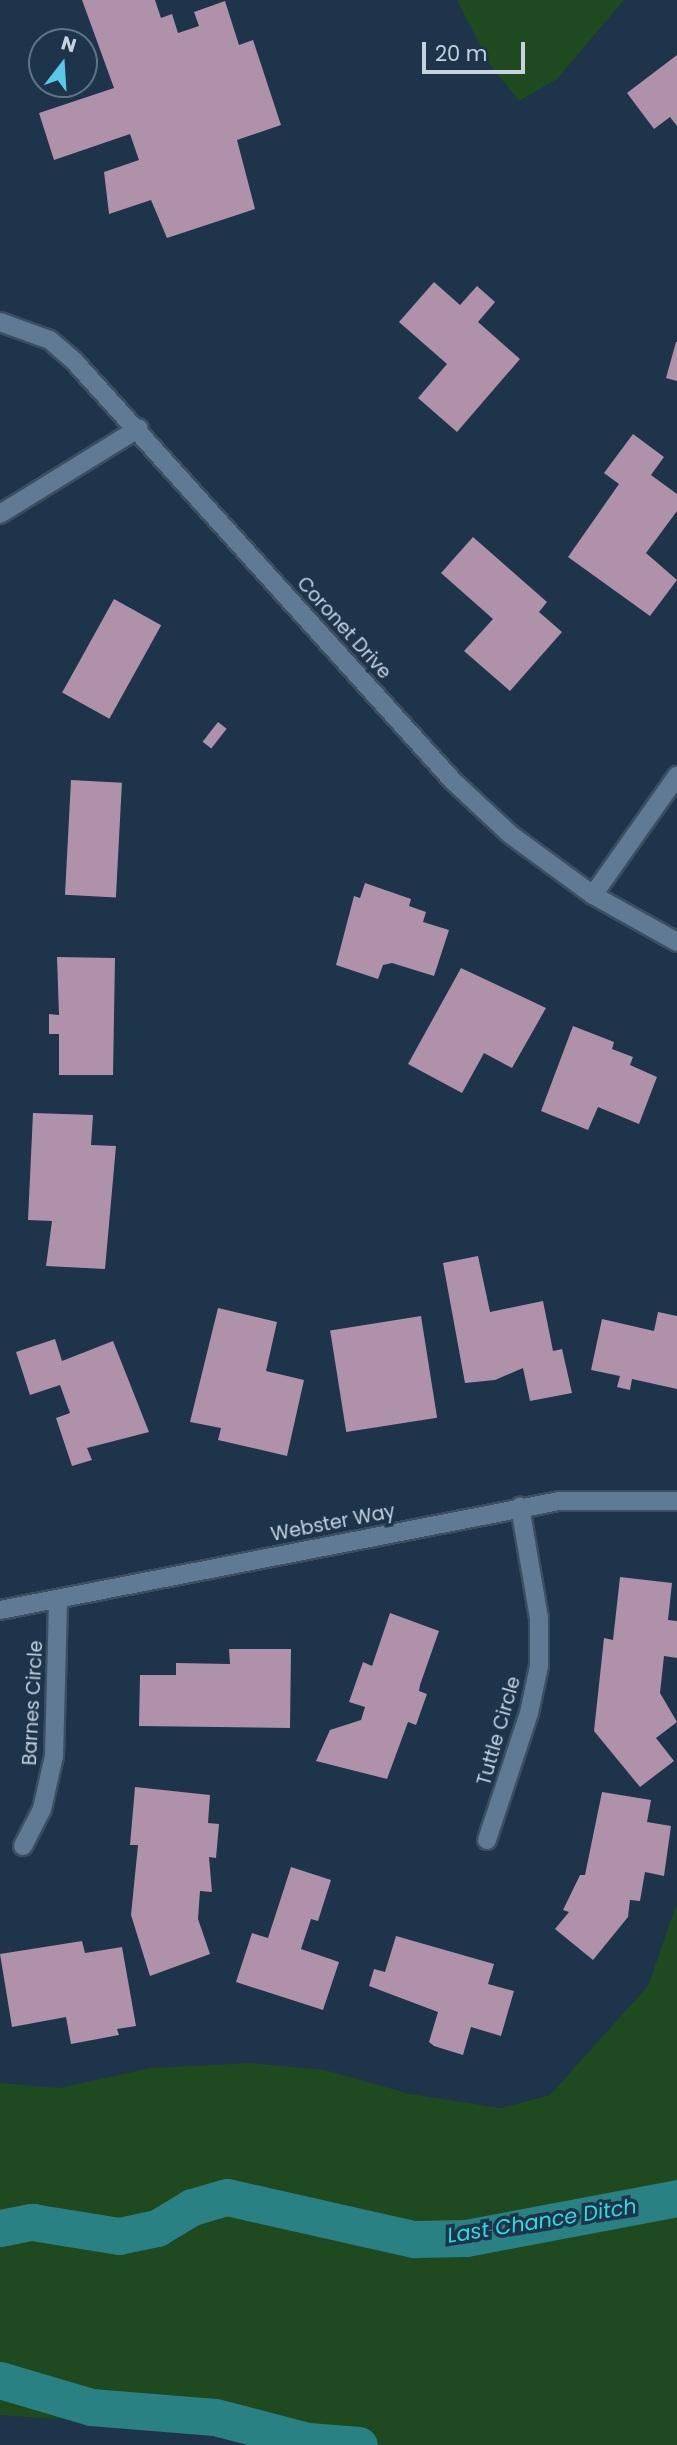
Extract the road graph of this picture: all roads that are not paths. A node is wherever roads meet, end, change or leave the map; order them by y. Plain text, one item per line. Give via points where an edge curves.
1 (0, 322) edge
2 (139, 428) junction
3 (0, 514) edge
4 (677, 776) edge
5 (593, 895) junction
6 (677, 942) edge
7 (677, 1501) edge
8 (520, 1507) junction
9 (58, 1598) junction
10 (0, 1610) edge
11 (487, 1840) dead end
12 (23, 1846) dead end

1 - 2 street, Coronet Drive via 50,340
2 - 3 street
2 - 5 street, Coronet Drive via 453,781 511,835
4 - 5 street
5 - 6 street, Coronet Drive
7 - 8 street, Webster Way via 626,1497
8 - 9 street, Webster Way
8 - 11 street, Tuttle Circle via 539,1618 539,1665 530,1713
9 - 10 street, Webster Way
9 - 12 street, Barnes Circle via 54,1756 42,1809

